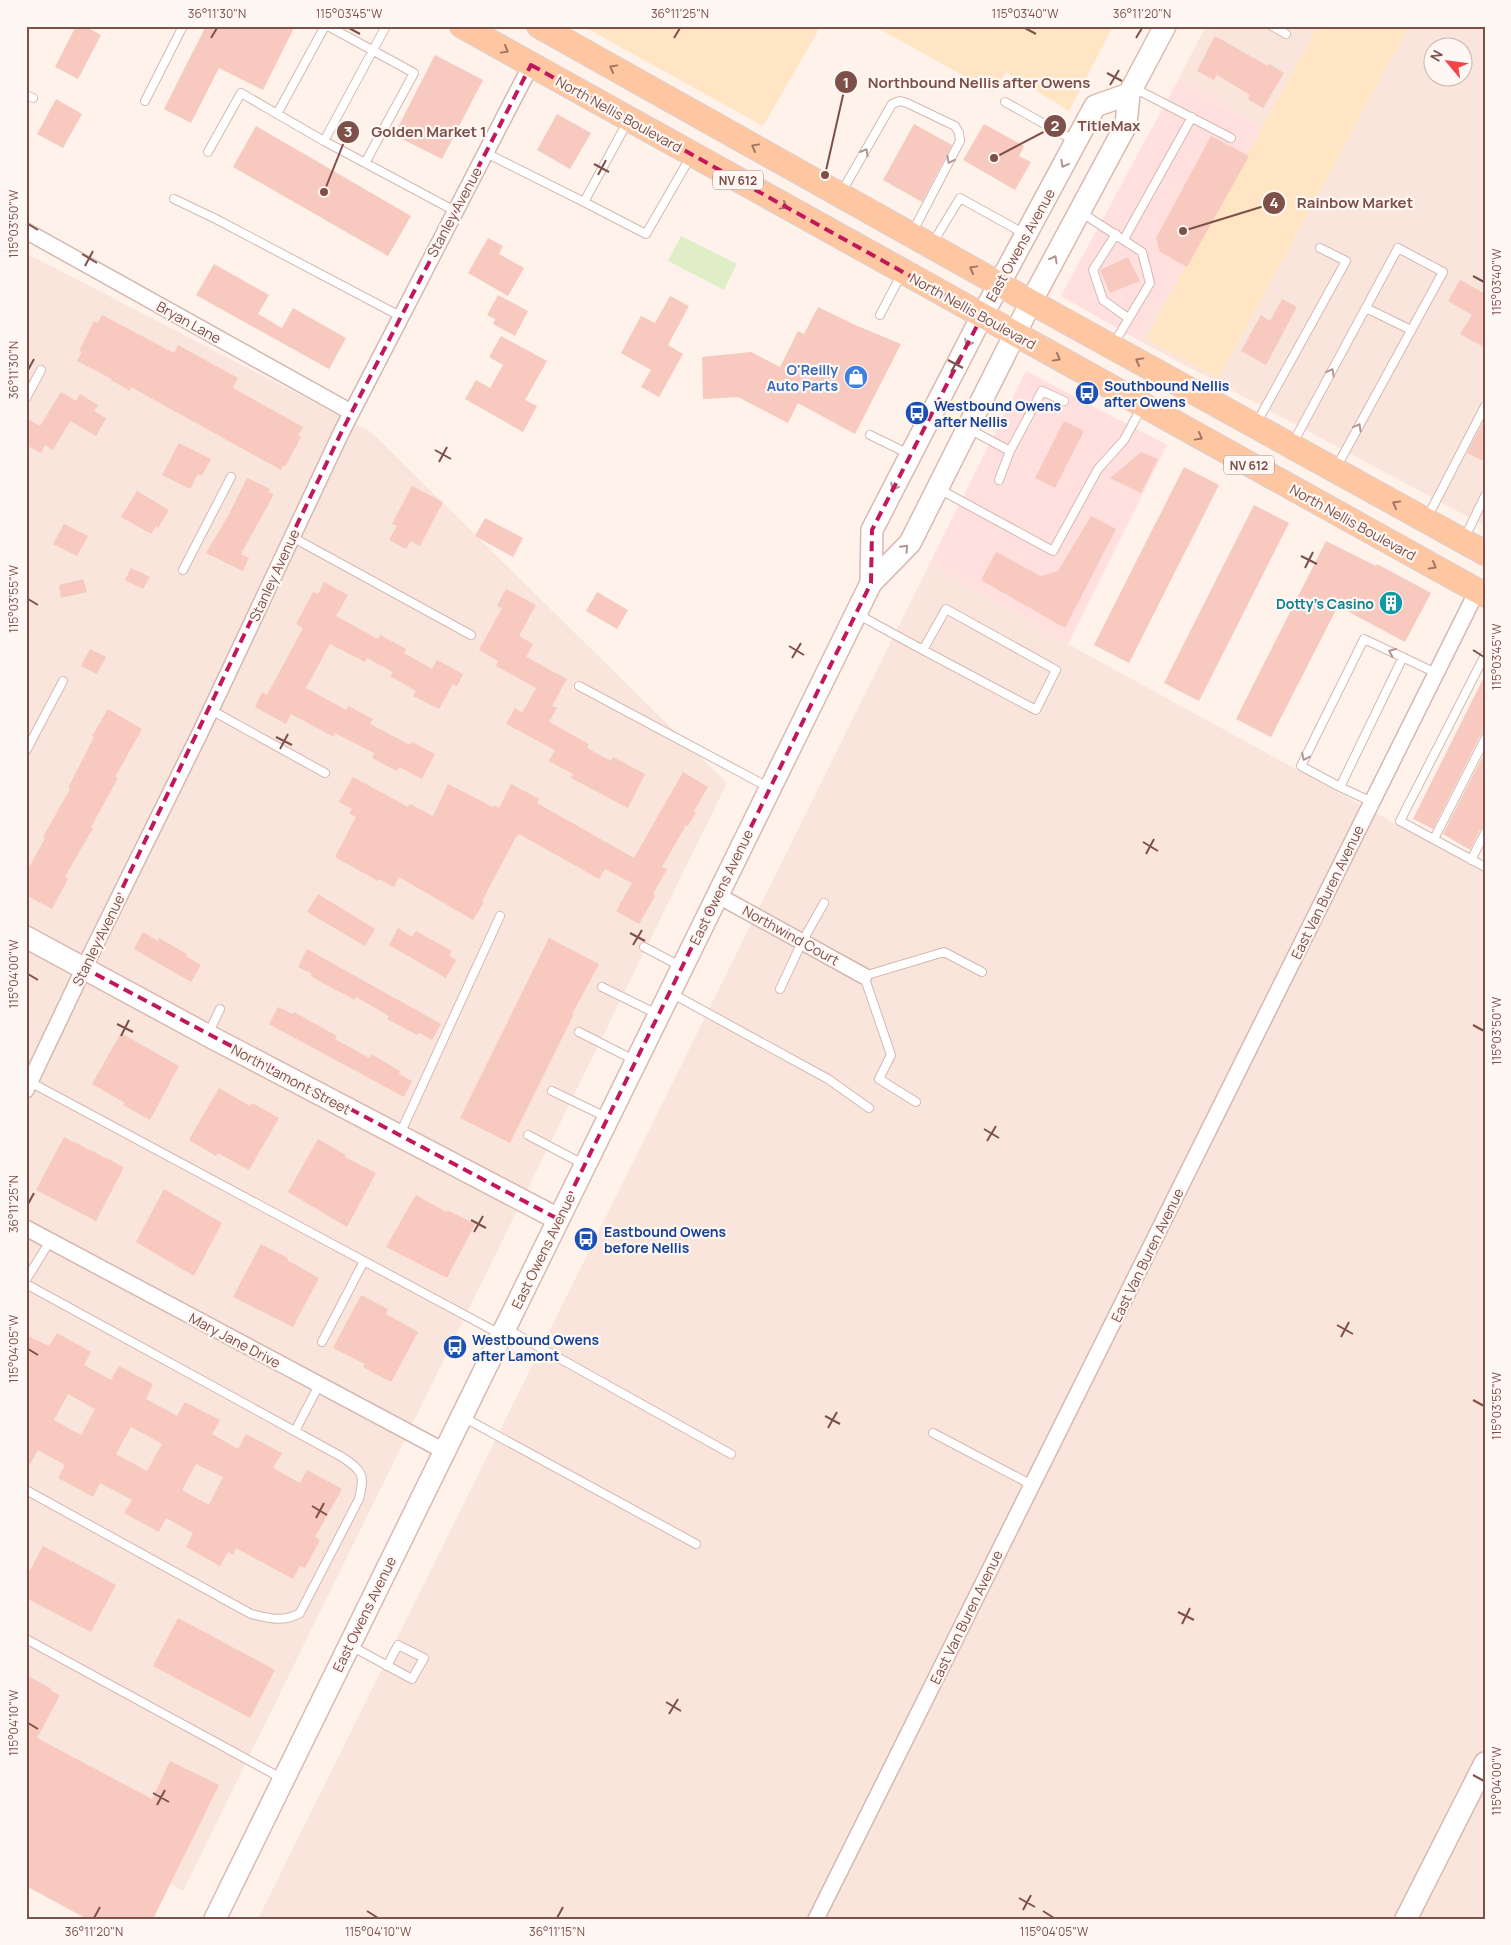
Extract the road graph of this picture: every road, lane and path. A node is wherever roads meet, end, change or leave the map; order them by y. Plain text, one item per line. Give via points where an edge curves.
1 (183, 26) edge
2 (327, 26) edge
3 (386, 26) edge
4 (462, 26) edge
5 (1165, 26) edge
6 (1272, 26) edge
7 (546, 28) edge
8 (1286, 34) dead end
9 (373, 50) junction
10 (531, 65) junction
11 (1130, 90) junction
12 (145, 101) dead end
13 (1005, 102) dead end
14 (278, 114) junction
15 (1192, 117) junction
16 (628, 120) junction
17 (1231, 138) dead end
18 (324, 141) junction
19 (1076, 142) junction
20 (208, 152) dead end
21 (486, 152) junction
22 (691, 154) junction
23 (365, 163) junction
24 (840, 195) junction
25 (174, 199) dead end
26 (584, 202) junction
27 (455, 211) junction
28 (1080, 212) junction
29 (26, 231) edge
30 (1116, 234) junction
31 (1026, 235) junction
32 (921, 240) junction
33 (1124, 240) junction
34 (1320, 248) dead end
35 (902, 272) junction
36 (999, 284) junction
37 (1031, 302) junction
38 (1366, 308) junction
39 (880, 315) dead end
40 (400, 316) junction
41 (982, 316) junction
42 (1128, 318) junction
43 (1411, 330) junction
44 (1014, 334) junction
45 (1112, 346) junction
46 (42, 370) dead end
47 (26, 398) edge
48 (1064, 401) dead end
49 (1143, 406) junction
50 (1485, 406) edge
51 (351, 412) junction
52 (1256, 426) junction
53 (968, 428) junction
54 (870, 435) dead end
55 (1291, 446) junction
56 (1010, 451) junction
57 (910, 455) junction
58 (1335, 470) junction
59 (230, 477) dead end
60 (999, 480) dead end
61 (937, 488) junction
62 (1485, 496) edge
63 (1426, 520) junction
64 (292, 537) junction
65 (1463, 541) junction
66 (1485, 553) edge
67 (183, 570) dead end
68 (871, 583) junction
69 (1482, 591) edge
70 (856, 614) junction
71 (471, 635) dead end
72 (923, 650) junction
73 (1485, 655) edge
74 (1403, 657) junction
75 (1436, 673) junction
76 (63, 681) dead end
77 (579, 686) dead end
78 (211, 710) junction
79 (1485, 739) edge
80 (26, 751) edge
81 (325, 773) dead end
82 (1340, 787) junction
83 (770, 788) junction
84 (1372, 802) junction
85 (1485, 833) edge
86 (1434, 839) junction
87 (1471, 860) junction
88 (1485, 867) edge
89 (717, 895) junction
90 (824, 903) dead end
91 (500, 916) dead end
92 (28, 942) edge
93 (802, 942) junction
94 (644, 947) dead end
95 (84, 968) junction
96 (682, 968) junction
97 (982, 972) dead end
98 (864, 976) junction
99 (602, 987) dead end
100 (780, 989) dead end
101 (670, 992) junction
102 (220, 1009) dead end
103 (658, 1015) junction
104 (580, 1032) dead end
105 (207, 1035) junction
106 (636, 1061) junction
107 (28, 1086) edge
108 (552, 1091) dead end
109 (916, 1102) dead end
110 (868, 1108) dead end
111 (608, 1118) junction
112 (528, 1135) dead end
113 (399, 1136) junction
114 (585, 1165) junction
115 (558, 1220) junction
116 (26, 1228) edge
117 (50, 1241) junction
118 (364, 1261) junction
119 (26, 1282) edge
120 (503, 1331) junction
121 (322, 1342) dead end
122 (319, 1384) junction
123 (462, 1416) junction
124 (295, 1431) junction
125 (934, 1434) dead end
126 (444, 1451) junction
127 (731, 1454) dead end
128 (1032, 1484) junction
129 (26, 1490) edge
130 (696, 1544) dead end
131 (26, 1638) edge
132 (349, 1645) junction
133 (387, 1666) junction
134 (1485, 1763) edge
135 (283, 1778) junction
136 (214, 1919) edge
137 (816, 1919) edge
138 (1406, 1919) edge

1 - 12 lane
2 - 9 lane
2 - 14 lane
3 - 9 lane
4 -> 10 main road, North Nellis Boulevard / NV 612
5 - 11 main road, East Owens Avenue
6 - 8 lane
24 -> 7 main road, NV 612
9 - 18 lane
9 - 23 lane via 414,73
10 - 16 main road, North Nellis Boulevard / NV 612
10 - 21 street, Stanley Avenue
11 - 15 lane
11 - 19 main road, East Owens Avenue via 1095,106
11 - 28 main road, East Owens Avenue via 1126,125
13 - 19 lane
14 - 18 lane
14 - 20 lane via 241,94
15 - 17 lane
15 - 33 lane
16 - 22 main road, North Nellis Boulevard / NV 612
16 - 26 lane
18 - 23 lane
19 -> 31 main road, East Owens Avenue
21 - 26 lane
21 - 27 street, Stanley Avenue
22 - 26 lane via 646,234
22 -> 35 main road, North Nellis Boulevard / NV 612
23 - 27 lane
24 - 32 main road, NV 612
24 -> 32 lane via 892,104 907,103 955,126 960,140
25 - 40 lane
27 - 40 street, Stanley Avenue
28 - 30 lane
37 -> 28 main road, East Owens Avenue
29 - 51 street, Bryan Lane
30 - 33 lane
30 - 42 lane via 1093,270 1102,300
31 - 32 lane via 960,198
31 - 36 main road, East Owens Avenue
36 -> 32 main road, NV 612
33 - 42 lane via 1142,252 1150,283
34 - 52 lane via 1346,261
35 - 39 lane
35 - 41 main road, North Nellis Boulevard / NV 612
36 - 37 main road, NV 612
36 - 41 main road, East Owens Avenue
37 - 44 main road, East Owens Avenue
37 - 45 main road, NV 612
38 - 43 lane
38 - 43 lane via 1398,248 1443,272
55 -> 38 lane
40 - 51 street, Stanley Avenue
41 - 44 main road, North Nellis Boulevard / NV 612
41 -> 57 main road, East Owens Avenue
42 - 45 lane
58 -> 43 lane
44 -> 49 main road, North Nellis Boulevard / NV 612
44 - 53 main road, East Owens Avenue
52 -> 45 main road, NV 612
46 - 47 lane
48 - 56 lane via 1042,391
49 - 61 lane via 1124,440 1098,469 1054,552
49 -> 69 main road, North Nellis Boulevard / NV 612
50 - 63 lane
51 - 64 street, Stanley Avenue
52 - 55 main road, NV 612
53 - 56 lane
53 - 61 main road, East Owens Avenue
54 - 57 lane
55 - 58 main road, NV 612
56 - 60 lane
57 -> 68 main road, East Owens Avenue via 872,530
63 -> 58 main road, NV 612
59 - 67 lane
68 -> 61 main road, East Owens Avenue via 910,543
62 - 65 lane
63 - 65 main road, NV 612
64 - 71 lane
64 - 78 street, Stanley Avenue
65 - 66 main road, NV 612
68 - 70 main road, East Owens Avenue
69 - 75 street, East Van Buren Avenue
70 - 72 lane
70 - 83 main road, East Owens Avenue
72 - 72 lane via 946,609 1056,670 1036,710
73 - 86 lane via 1400,821
74 - 75 lane
74 - 82 lane
74 -> 82 lane via 1364,639 1300,766
75 - 84 street, East Van Buren Avenue
76 - 80 lane
77 - 83 lane
78 - 81 lane
78 - 95 street, Stanley Avenue
79 - 86 lane
82 - 84 lane
83 - 89 main road, East Owens Avenue
84 - 128 street, East Van Buren Avenue
85 - 87 lane
86 - 87 lane
87 - 88 lane
89 - 93 street, Northwind Court
89 - 96 main road, East Owens Avenue
90 - 93 lane
91 - 113 lane
92 - 95 main road, North Lamont Street
93 - 98 street, Northwind Court
93 - 100 lane
94 - 96 lane
95 - 105 main road, North Lamont Street
95 - 107 street, Stanley Avenue
96 - 101 main road, East Owens Avenue
97 - 98 lane via 944,952
98 - 109 lane via 891,1055 879,1079
99 - 103 lane
101 - 103 main road, East Owens Avenue
101 - 110 lane via 828,1079
102 - 105 lane
103 - 106 main road, East Owens Avenue
104 - 106 lane
105 - 113 main road, North Lamont Street
106 - 111 main road, East Owens Avenue
107 - 118 lane
108 - 111 lane
111 - 114 main road, East Owens Avenue
112 - 114 lane
113 - 115 main road, North Lamont Street
114 - 115 main road, East Owens Avenue
115 - 120 main road, East Owens Avenue
116 - 117 street, Mary Jane Drive
117 - 119 lane
117 - 122 street, Mary Jane Drive
118 - 120 lane
118 - 121 lane
119 - 124 lane
120 - 123 main road, East Owens Avenue
120 - 127 lane
122 - 124 lane
122 - 126 street, Mary Jane Drive
123 - 126 main road, East Owens Avenue
123 - 130 lane
124 - 129 lane via 358,1468 363,1482 359,1499 300,1613 291,1618 278,1620 251,1614
125 - 128 lane
126 - 132 main road, East Owens Avenue
128 - 137 street, East Van Buren Avenue
131 - 135 lane
132 - 133 lane
132 - 135 main road, East Owens Avenue
133 - 133 lane via 412,1679 424,1658 398,1644
134 - 138 main road
135 - 136 main road, East Owens Avenue

